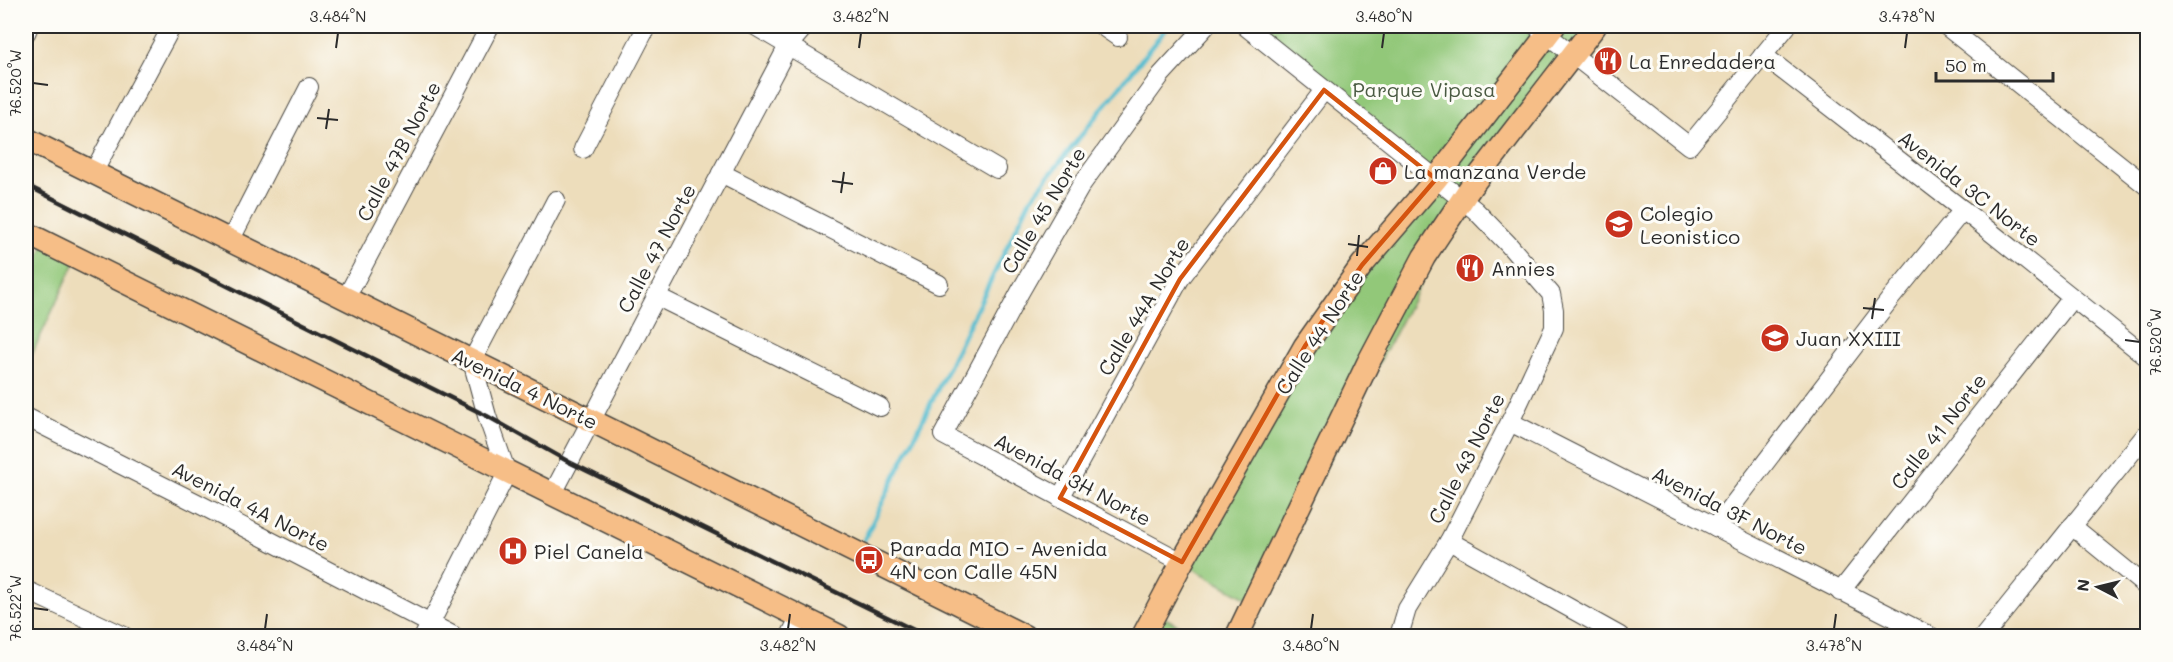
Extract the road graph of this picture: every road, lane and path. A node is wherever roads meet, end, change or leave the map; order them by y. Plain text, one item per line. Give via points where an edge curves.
1 (29, 26) edge
2 (172, 26) edge
3 (490, 26) edge
4 (647, 26) edge
5 (755, 26) edge
6 (805, 26) edge
7 (1102, 26) edge
8 (1206, 26) edge
9 (1245, 26) edge
10 (1595, 26) edge
11 (1787, 26) edge
12 (1946, 26) edge
13 (1546, 28) edge
14 (26, 33) edge
15 (1118, 37) dead end
16 (788, 46) junction
17 (1571, 53) junction
18 (1763, 55) junction
19 (309, 87) dead end
20 (1323, 90) junction
21 (26, 139) edge
22 (583, 149) dead end
23 (997, 169) dead end
24 (93, 172) junction
25 (721, 173) junction
26 (1436, 179) junction
27 (2148, 187) edge
28 (556, 200) dead end
29 (1461, 200) junction
30 (1963, 210) junction
31 (26, 233) edge
32 (230, 241) junction
33 (939, 284) dead end
34 (656, 296) junction
35 (346, 298) junction
36 (2072, 298) junction
37 (2148, 358) edge
38 (472, 361) junction
39 (880, 406) dead end
40 (26, 417) edge
41 (591, 420) junction
42 (1510, 422) junction
43 (2148, 432) edge
44 (943, 435) joint
45 (507, 473) junction
46 (552, 495) junction
47 (1060, 498) junction
48 (2072, 526) junction
49 (1716, 527) junction
50 (1449, 541) junction
51 (1182, 562) junction
52 (2148, 588) edge
53 (26, 590) edge
54 (1840, 592) junction
55 (795, 627) edge
56 (427, 630) edge
57 (124, 636) edge
58 (454, 636) edge
59 (838, 636) edge
60 (1024, 636) edge
61 (1143, 636) edge
62 (1237, 636) edge
63 (1399, 636) edge
64 (1620, 636) edge
65 (1930, 636) edge
66 (1984, 636) edge

1 - 14 street
2 - 24 street
3 - 35 street, Calle 47B Norte
4 - 22 street
5 - 16 street
6 - 16 street, Calle 47 Norte
7 - 15 street
8 - 44 street, Calle 45 Norte via 1161,75 1082,184
9 - 20 street
10 - 17 main road
11 - 18 street
12 - 27 street
13 - 17 street
13 - 26 main road, Calle 44 Norte
16 - 23 street
16 - 25 street, Calle 47 Norte
17 - 18 street via 1689,146
17 - 29 main road
18 - 30 street, Avenida 3C Norte
19 - 32 street
20 - 26 street
20 - 47 street, Calle 44A Norte via 1180,279
21 - 24 main road, Avenida 4 Norte
24 - 32 main road, Avenida 4 Norte
25 - 33 street
25 - 34 street, Calle 47 Norte
26 - 29 street
26 - 51 main road, Calle 44 Norte via 1362,265 1305,346
28 - 38 street
29 - 42 street, Calle 43 Norte via 1508,244 1551,294 1554,328
29 - 62 main road via 1424,257 1368,363
30 - 36 street, Avenida 3C Norte
30 - 49 street
31 - 45 main road
32 - 35 main road, Avenida 4 Norte
34 - 39 street
34 - 41 street, Calle 47 Norte
35 - 38 main road, Avenida 4 Norte
36 - 37 street, Avenida 3C Norte
36 - 54 street, Calle 41 Norte
38 - 41 main road, Avenida 4 Norte
38 - 45 street
40 - 56 street, Avenida 4A Norte via 197,503
41 - 46 street, Calle 47 Norte
41 - 60 main road, Avenida 4 Norte
42 - 49 street, Avenida 3F Norte
42 - 50 street, Calle 43 Norte
43 - 48 street
44 - 47 street, Avenida 3H Norte
45 - 46 main road
45 - 56 street
46 - 55 main road
47 - 51 street, Avenida 3H Norte
48 - 52 street
48 - 66 street
49 - 54 street, Avenida 3F Norte
50 - 63 street, Calle 43 Norte via 1407,609
50 - 64 street
51 - 61 main road, Calle 44 Norte
53 - 57 street
54 - 65 street, Avenida 3F Norte
55 - 59 main road
56 - 58 street, Avenida 4A Norte

